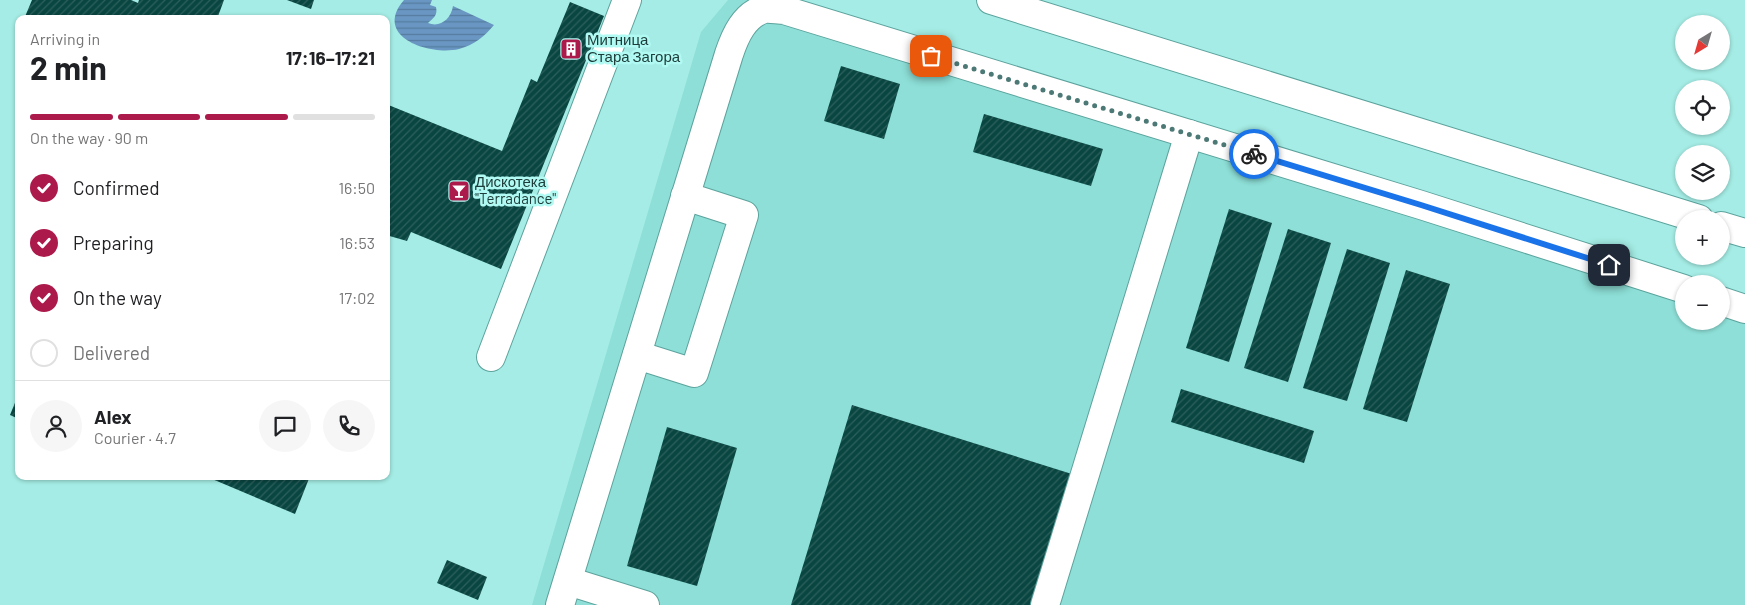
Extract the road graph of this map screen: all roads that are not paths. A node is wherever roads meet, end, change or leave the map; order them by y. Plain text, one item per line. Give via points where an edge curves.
1 (628, 0) edge
2 (991, 0) edge
3 (1189, 134) junction
4 (685, 196) junction
5 (1675, 212) edge
6 (1730, 229) edge
7 (1745, 233) edge
8 (1675, 286) edge
9 (1730, 304) edge
10 (1745, 309) edge
11 (637, 355) junction
12 (491, 357) dead end
13 (564, 593) edge
14 (645, 605) edge
15 (1045, 605) edge

1 - 12 street
2 - 5 street
3 - 4 street via 784,10 766,8 752,14 734,38
3 - 8 street
3 - 15 street
4 - 11 street
4 - 11 street via 744,215 694,373
6 - 7 street
9 - 10 street
11 - 13 street
13 - 14 street

